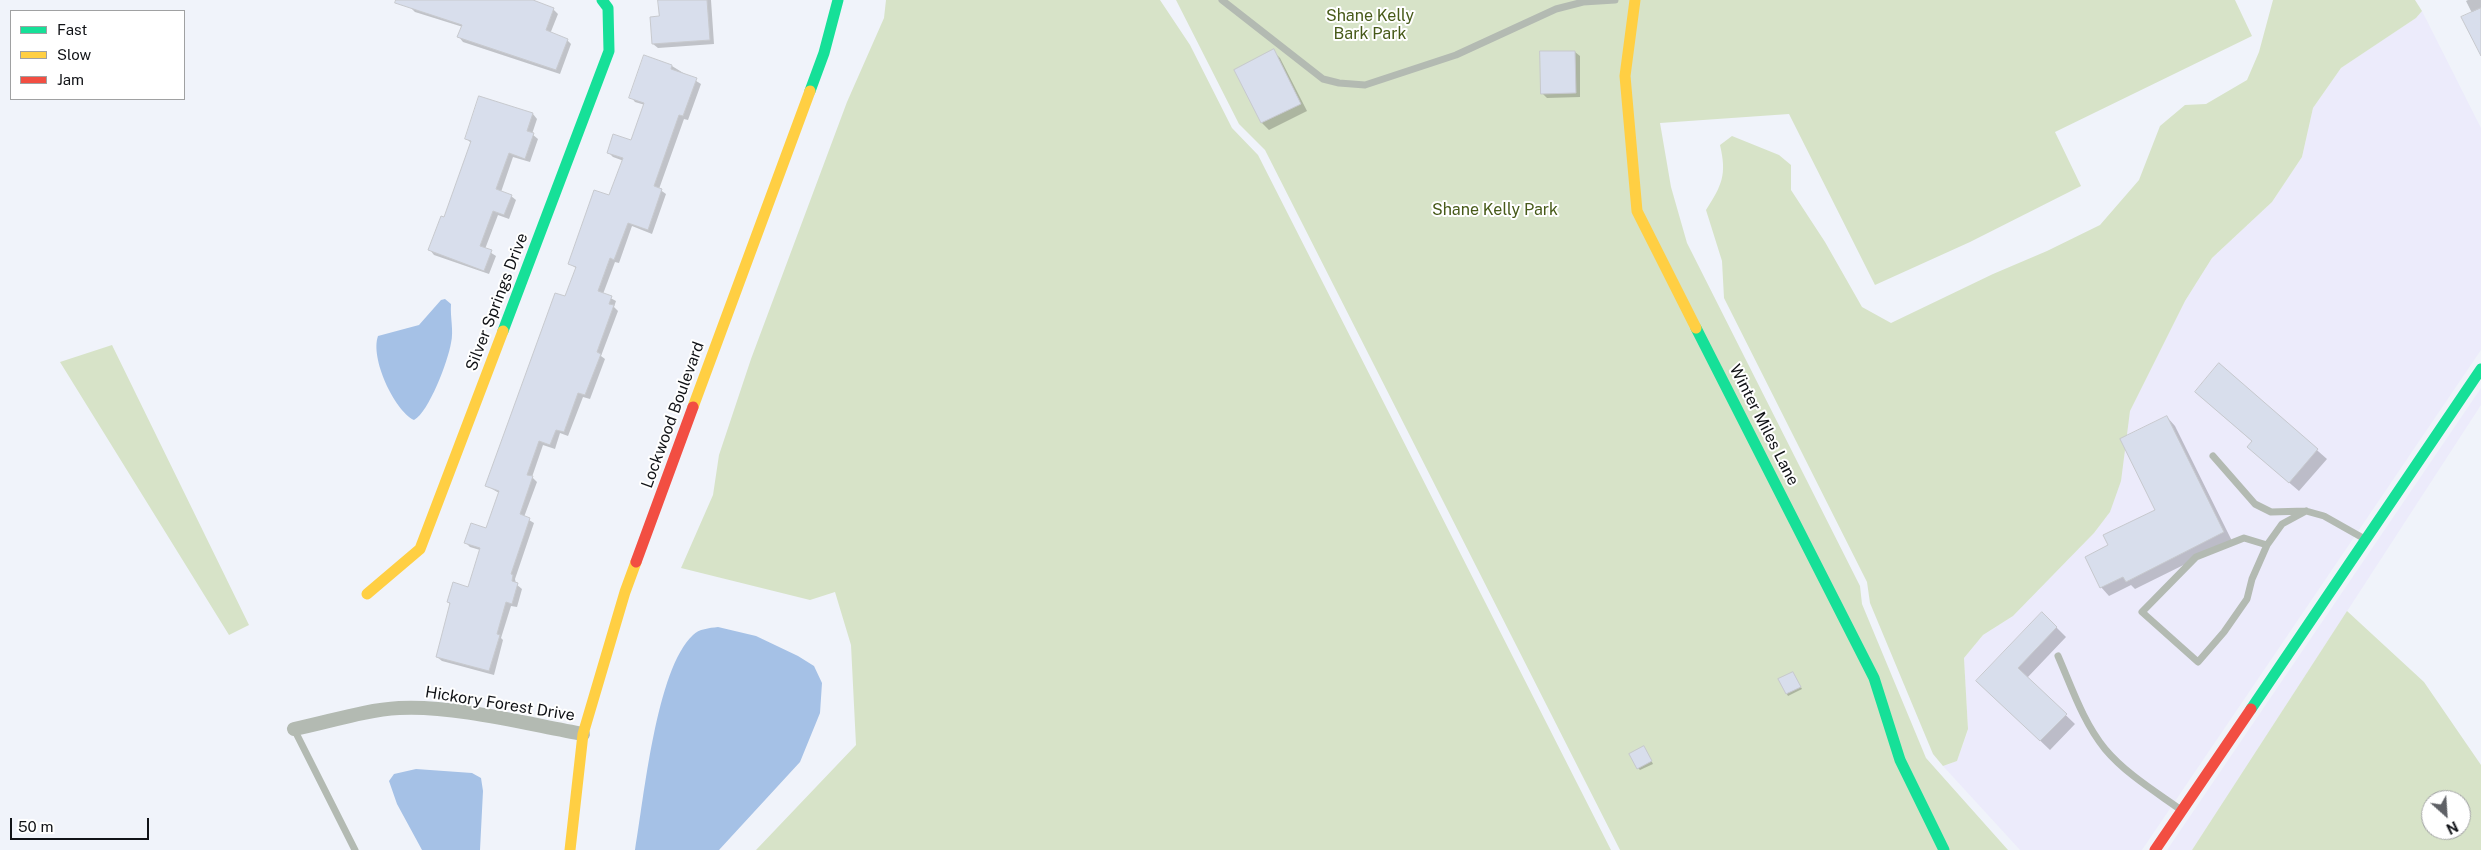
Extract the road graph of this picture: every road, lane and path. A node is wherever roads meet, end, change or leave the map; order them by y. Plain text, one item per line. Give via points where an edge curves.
1 (602, 0) edge
2 (838, 0) edge
3 (1222, 0) edge
4 (1615, 0) edge
5 (1635, 0) edge
6 (2481, 369) edge
7 (2213, 456) dead end
8 (2306, 511) junction
9 (2365, 540) junction
10 (2267, 545) junction
11 (367, 594) dead end
12 (2058, 656) dead end
13 (294, 729) joint
14 (583, 734) junction
15 (2181, 811) junction
16 (355, 850) edge
17 (570, 850) edge
18 (1944, 850) edge
19 (2154, 850) edge

1 - 11 street, Silver Springs Drive via 608,8 610,51 420,549
2 - 14 street, Lockwood Boulevard via 824,53 625,592
3 - 4 lane via 1323,79 1365,85 1456,55 1556,9 1583,2
5 - 18 street, Winter Miles Lane via 1624,76 1637,212 1874,678 1900,760
6 - 9 street
7 - 8 lane via 2255,504 2271,512
8 - 9 lane via 2324,516
8 - 10 lane via 2282,524
9 - 15 street
10 - 10 lane via 2247,599 2198,662 2142,612 2196,557 2244,538
12 - 15 lane via 2084,718 2106,750
13 - 14 street, Hickory Forest Drive via 398,708 439,709
13 - 16 lane
14 - 17 street, Lockwood Boulevard
15 - 19 street

